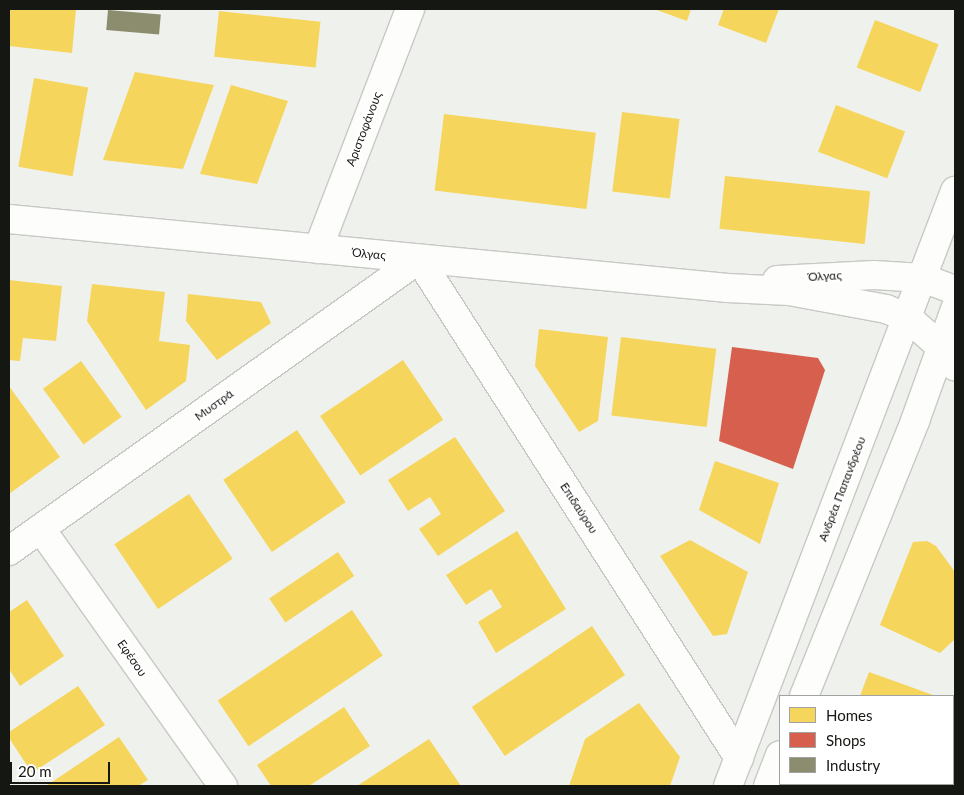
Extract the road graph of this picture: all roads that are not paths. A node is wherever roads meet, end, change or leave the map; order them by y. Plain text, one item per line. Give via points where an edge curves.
1 (410, 9) edge
2 (955, 191) edge
3 (9, 219) edge
4 (318, 249) junction
5 (419, 259) junction
6 (923, 278) junction
7 (728, 288) junction
8 (955, 290) edge
9 (955, 309) edge
10 (908, 318) junction
11 (948, 357) edge
12 (41, 529) junction
13 (9, 552) edge
14 (804, 695) edge
15 (739, 758) junction
16 (779, 758) edge
17 (223, 786) edge
18 (728, 786) edge
19 (768, 786) edge

1 - 4 main road, Αριστοφάνους
2 - 6 main road, Ανδρέα Παπανδρέου
3 - 4 main road, Όλγας
4 - 5 main road, Όλγας
5 - 7 main road, Όλγας
5 - 12 main road, Μυστρά
5 - 15 main road, Επιδαύρου
6 - 7 main road, Όλγας via 825,275
6 - 8 main road, Όλγας
6 - 10 main road, Ανδρέα Παπανδρέου
7 - 10 main road, Όλγας via 789,291 886,309
9 - 11 main road
10 - 11 main road, Όλγας
10 - 15 main road, Ανδρέα Παπανδρέου
11 - 14 main road
12 - 13 main road, Μυστρά
12 - 17 main road, Εφέσου
15 - 18 main road, Ανδρέα Παπανδρέου
16 - 19 main road

